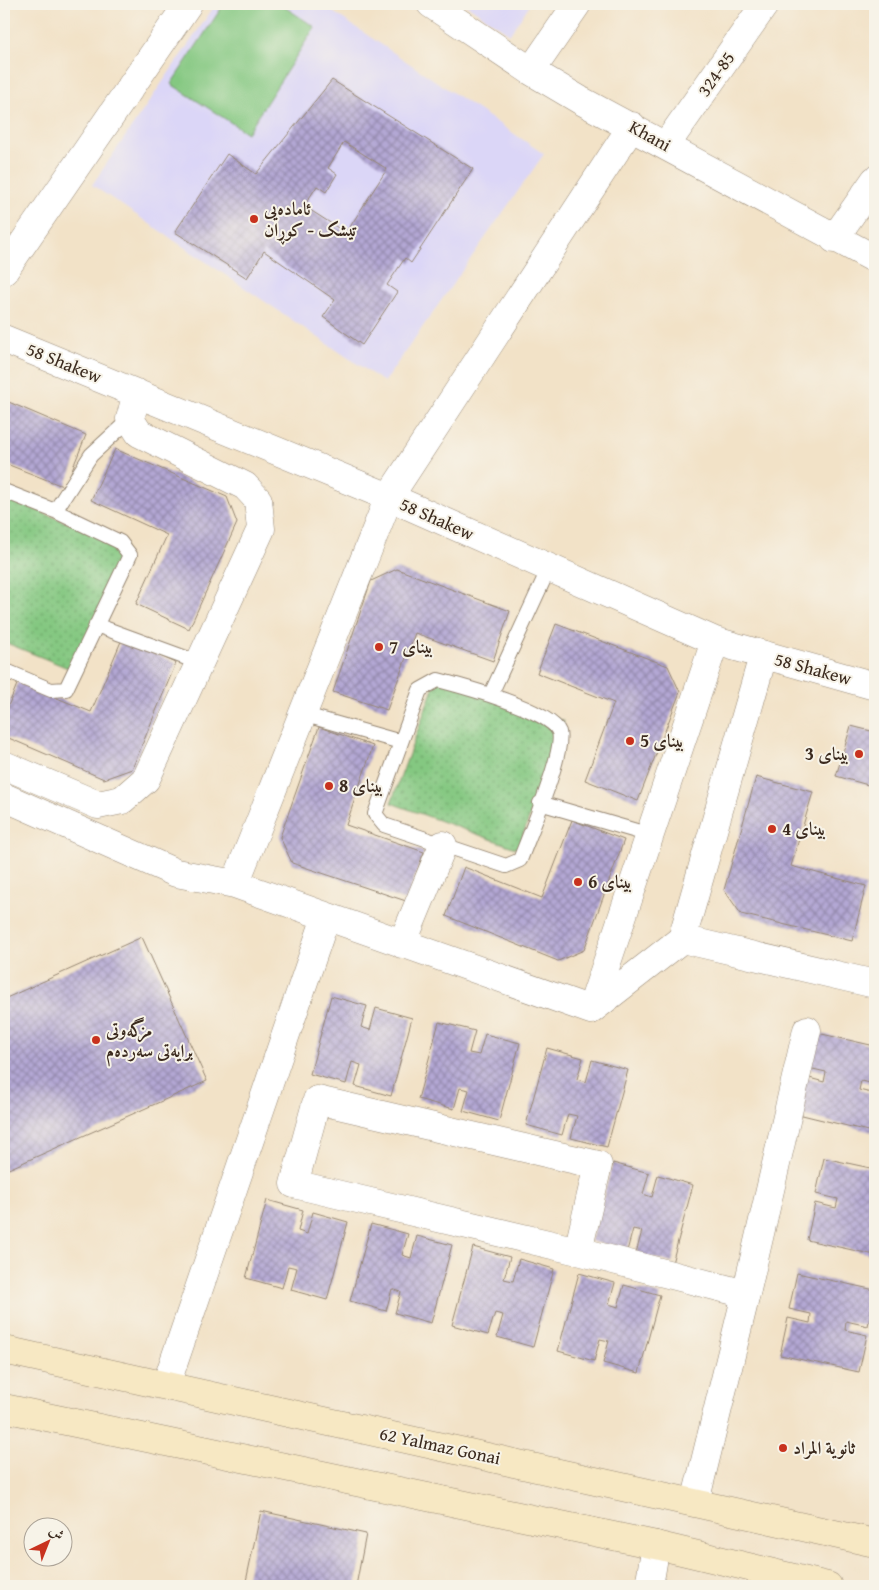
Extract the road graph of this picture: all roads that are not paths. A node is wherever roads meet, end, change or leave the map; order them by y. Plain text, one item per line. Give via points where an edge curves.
1 (188, 4) edge
2 (431, 4) edge
3 (577, 4) edge
4 (765, 4) edge
5 (531, 71) junction
6 (632, 126) junction
7 (666, 145) junction
8 (875, 180) edge
9 (834, 239) junction
10 (875, 259) edge
11 (4, 271) edge
12 (4, 339) edge
13 (133, 406) junction
14 (4, 492) edge
15 (389, 497) junction
16 (55, 511) junction
17 (549, 568) junction
18 (96, 625) junction
19 (715, 641) junction
20 (763, 656) junction
21 (200, 663) junction
22 (4, 670) edge
23 (875, 686) edge
24 (491, 694) junction
25 (302, 714) junction
26 (401, 742) junction
27 (4, 765) edge
28 (4, 796) edge
29 (540, 803) junction
30 (650, 835) junction
31 (444, 846) junction
32 (235, 884) junction
33 (326, 917) junction
34 (682, 939) junction
35 (402, 944) junction
36 (875, 984) edge
37 (591, 1010) junction
38 (807, 1030) dead end
39 (578, 1251) junction
40 (746, 1294) junction
41 (4, 1350) edge
42 (166, 1385) junction
43 (4, 1408) edge
44 (695, 1502) junction
45 (875, 1543) edge
46 (656, 1545) junction
47 (649, 1586) edge
48 (828, 1586) edge

1 - 11 street
2 - 5 street, Khani
3 - 5 street
4 - 7 street, 324-85
5 - 6 street, Khani
6 - 7 street, Khani
6 - 15 street
7 - 9 street, Khani
8 - 9 street
9 - 10 street, Khani
12 - 13 street, 58 Shakew
13 - 15 street, 58 Shakew
13 - 16 lane via 91,454
13 - 21 street via 140,432 245,486 258,500 261,529
14 - 16 lane
15 - 17 street, 58 Shakew
15 - 25 street
16 - 18 lane via 120,542 130,554
17 - 19 street, 58 Shakew
17 - 24 lane
18 - 21 lane
18 - 22 lane via 66,689 51,690
19 - 20 street, 58 Shakew
19 - 30 street
20 - 23 street, 58 Shakew
20 - 34 street
21 - 27 street via 146,779 122,800 98,805
24 - 26 lane via 438,680 420,690
24 - 29 lane via 554,723 559,733 558,754
25 - 26 lane
25 - 32 street
26 - 31 lane via 376,814 384,825
28 - 32 street via 176,873
29 - 30 lane
29 - 31 lane via 520,860 506,866
30 - 37 street
31 - 35 street
32 - 33 street
33 - 35 street
33 - 42 street
34 - 36 street
34 - 37 street
35 - 37 street
38 - 40 street
39 - 39 street via 294,1184 317,1100 598,1166
39 - 40 street
40 - 44 street
41 - 42 main road, 62 Yalmaz Gonai
42 - 44 main road, 62 Yalmaz Gonai
43 - 46 main road
44 - 45 main road, 62 Yalmaz Gonai
46 - 47 street
46 - 48 main road

